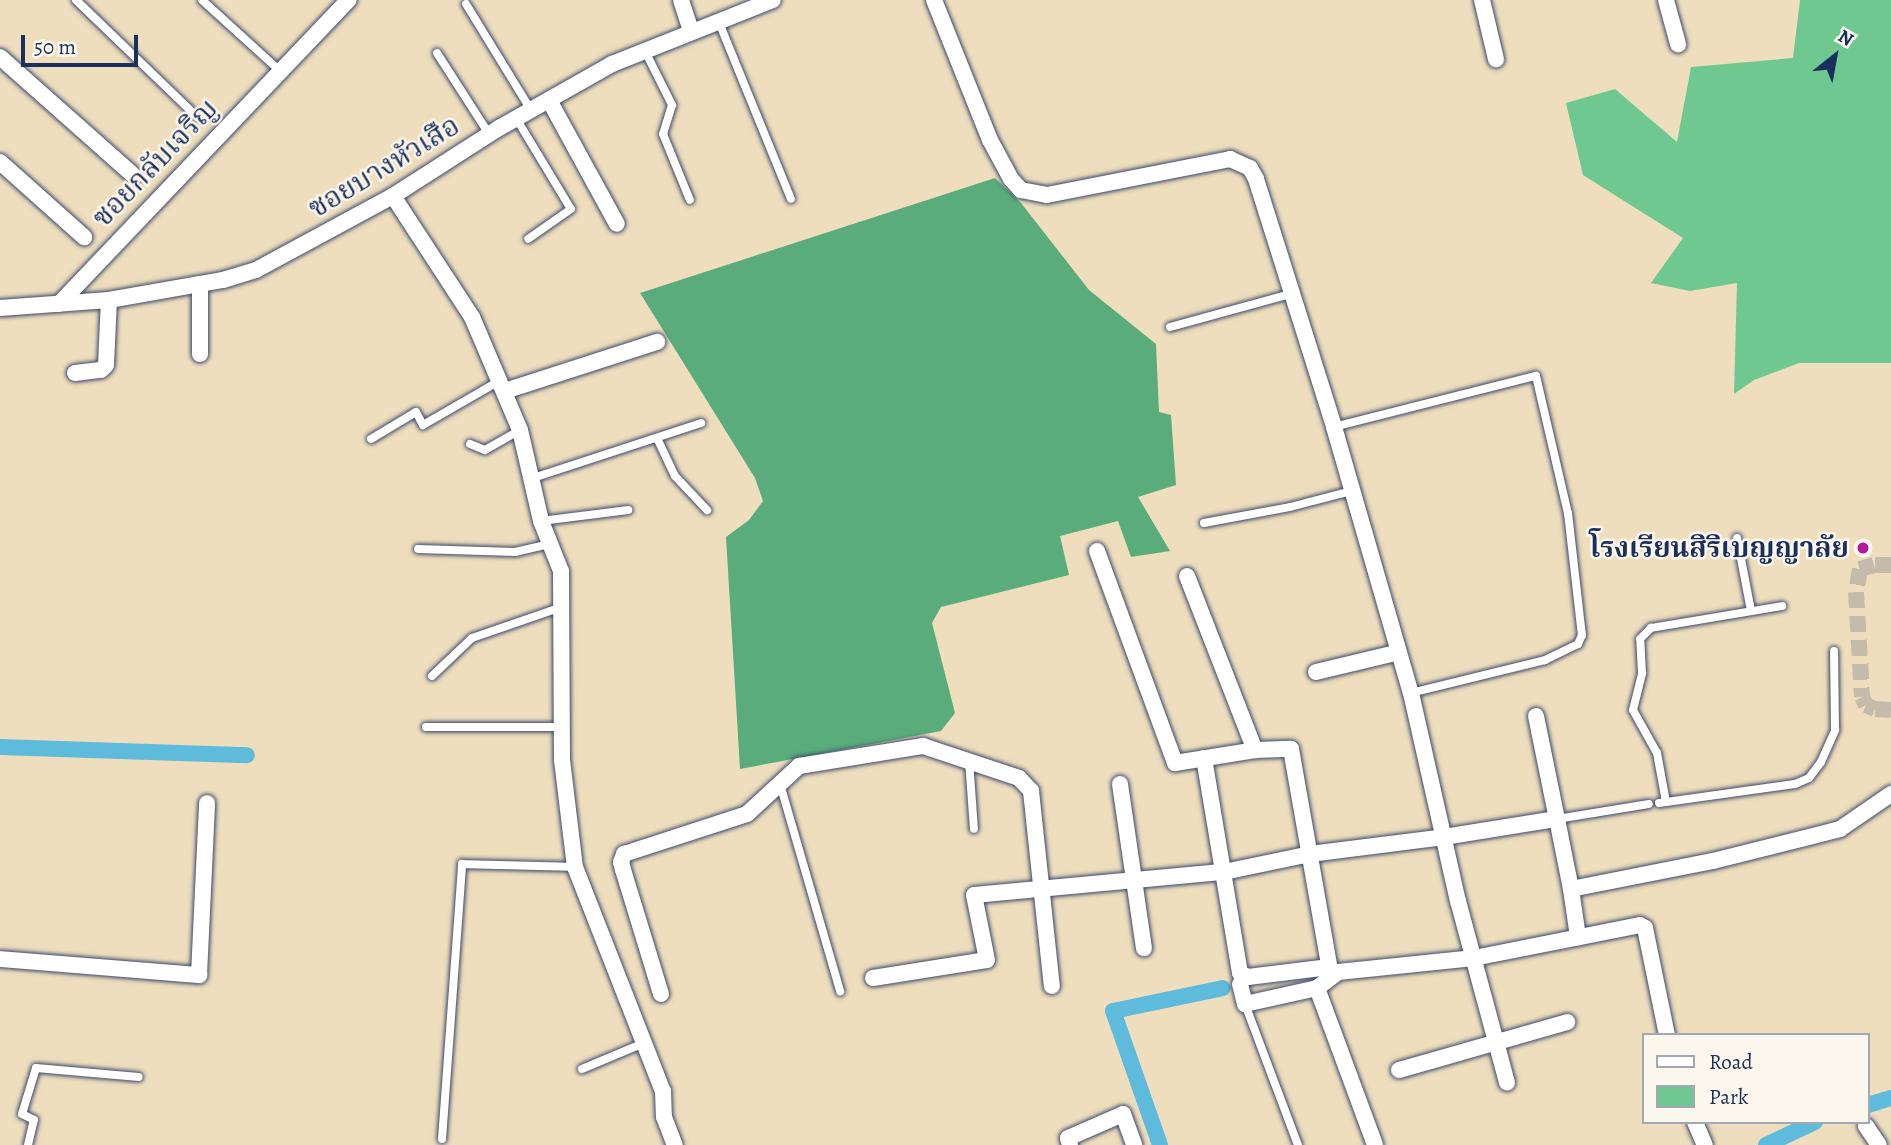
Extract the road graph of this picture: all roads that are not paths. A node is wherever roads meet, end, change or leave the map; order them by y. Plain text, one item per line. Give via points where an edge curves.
1 (76, 0) edge
2 (202, 0) edge
3 (681, 0) edge
4 (773, 0) edge
5 (934, 0) edge
6 (1482, 0) edge
7 (1666, 0) edge
8 (340, 3) edge
9 (466, 4) dead end
10 (718, 20) junction
11 (691, 30) junction
12 (1678, 44) dead end
13 (644, 49) junction
14 (437, 53) dead end
15 (0, 57) edge
16 (1496, 59) dead end
17 (280, 71) junction
18 (549, 100) junction
19 (531, 110) junction
20 (197, 117) dead end
21 (516, 118) junction
22 (489, 134) junction
23 (0, 162) edge
24 (134, 176) dead end
25 (393, 196) junction
26 (791, 198) dead end
27 (690, 200) dead end
28 (617, 224) dead end
29 (84, 237) dead end
30 (528, 239) dead end
31 (200, 284) junction
32 (1292, 294) junction
33 (109, 300) junction
34 (59, 304) junction
35 (0, 308) edge
36 (1170, 327) dead end
37 (657, 342) dead end
38 (200, 354) dead end
39 (75, 373) dead end
40 (503, 386) junction
41 (701, 423) dead end
42 (1334, 427) junction
43 (520, 430) junction
44 (657, 438) junction
45 (371, 439) dead end
46 (470, 444) dead end
47 (533, 478) junction
48 (1352, 491) junction
49 (628, 510) dead end
50 (707, 510) dead end
51 (541, 521) junction
52 (1204, 523) dead end
53 (1737, 538) dead end
54 (550, 544) junction
55 (418, 549) dead end
56 (1097, 551) dead end
57 (1187, 576) dead end
58 (1783, 606) dead end
59 (562, 607) junction
60 (1751, 611) junction
61 (1834, 651) dead end
62 (1399, 652) junction
63 (1316, 672) dead end
64 (432, 676) dead end
65 (1411, 693) junction
66 (1536, 716) dead end
67 (426, 727) dead end
68 (562, 727) junction
69 (1255, 750) junction
70 (1204, 758) junction
71 (969, 760) junction
72 (779, 781) junction
73 (1120, 784) dead end
74 (1891, 794) edge
75 (207, 803) dead end
76 (1648, 804) dead end
77 (1557, 819) junction
78 (974, 829) dead end
79 (1444, 838) junction
80 (1310, 854) junction
81 (575, 867) junction
82 (1224, 872) junction
83 (1133, 881) junction
84 (1042, 886) junction
85 (1571, 889) junction
86 (1578, 937) junction
87 (1144, 947) dead end
88 (1474, 958) junction
89 (0, 959) edge
90 (1330, 972) junction
91 (873, 978) dead end
92 (1240, 984) dead end
93 (1052, 986) dead end
94 (1317, 988) junction
95 (840, 991) dead end
96 (661, 995) dead end
97 (1245, 1004) junction
98 (1567, 1022) dead end
99 (1667, 1033) edge
100 (644, 1043) junction
101 (1497, 1043) junction
102 (582, 1069) dead end
103 (1399, 1070) dead end
104 (139, 1077) dead end
105 (1507, 1083) dead end
106 (1696, 1124) edge
107 (1866, 1126) dead end
108 (442, 1139) dead end
109 (28, 1145) edge
110 (675, 1145) edge
111 (1070, 1145) edge
112 (1135, 1145) edge
113 (1298, 1145) edge
114 (1375, 1145) edge
115 (1705, 1145) edge
116 (1879, 1145) edge

1 - 20 lane
2 - 17 lane
3 - 11 street
4 - 10 street, ซอยบางหัวเสือ
5 - 32 street via 990,141 1021,190 1047,195 1230,159 1240,161 1256,179
6 - 16 street
7 - 12 street
8 - 17 street, ซอยกลับเจริญ
9 - 19 lane
10 - 11 street, ซอยบางหัวเสือ
10 - 26 lane
11 - 13 street, ซอยบางหัวเสือ
13 - 18 street, ซอยบางหัวเสือ
13 - 27 lane via 671,105 663,134
14 - 22 lane
15 - 24 street
17 - 34 street, ซอยกลับเจริญ
18 - 19 street, ซอยบางหัวเสือ
18 - 28 street
19 - 21 street, ซอยบางหัวเสือ
21 - 22 street, ซอยบางหัวเสือ
21 - 30 lane via 571,209
22 - 25 street, ซอยบางหัวเสือ
23 - 29 street
25 - 31 street, ซอยบางหัวเสือ via 277,260
25 - 40 street via 472,317
31 - 33 street, ซอยบางหัวเสือ
31 - 38 street
32 - 36 lane
32 - 42 street
33 - 34 street, ซอยบางหัวเสือ
33 - 39 street via 106,365 101,370
34 - 35 street, ซอยบางหัวเสือ
37 - 40 street
40 - 43 street
40 - 45 lane via 423,425 416,412
41 - 44 lane
42 - 48 street
42 - 65 lane via 1536,376 1568,513 1582,635 1578,644 1545,660
43 - 46 lane via 485,450
43 - 47 street
44 - 47 lane
44 - 50 lane via 675,476
47 - 51 street
48 - 52 lane
48 - 62 street
49 - 51 lane
51 - 54 street
53 - 60 lane
54 - 55 lane via 515,552
54 - 59 street via 561,571
56 - 70 street via 1175,763
57 - 69 street
58 - 60 lane
59 - 64 lane via 472,638
59 - 68 street
60 - 61 lane via 1651,628 1640,639 1642,673 1633,710 1657,753 1662,802 1795,784 1808,778 1835,730
62 - 63 street
62 - 65 street
65 - 79 street
66 - 77 street
67 - 68 lane
68 - 81 street
69 - 70 street
69 - 80 street via 1291,749
70 - 82 street
71 - 72 street via 923,746 909,747 799,766
71 - 78 lane
71 - 84 street via 1019,778 1031,791
72 - 95 lane
72 - 96 street via 747,814 624,854 622,870
73 - 83 street
74 - 85 street via 1840,830
75 - 89 street via 200,975
76 - 77 lane
77 - 79 street
77 - 85 street
79 - 80 street
79 - 88 street
80 - 82 street
80 - 90 street
81 - 100 street
81 - 108 lane via 462,864
82 - 83 street
82 - 90 street via 1242,975
83 - 84 street
83 - 87 street
84 - 91 street via 974,895 987,960
84 - 93 street
85 - 86 street
86 - 88 street
86 - 99 street via 1634,925 1645,928
88 - 90 street
88 - 101 street
90 - 94 street
92 - 97 street
94 - 97 street
94 - 114 street
97 - 113 lane
98 - 101 street
100 - 102 lane
100 - 110 street via 663,1091 664,1117
101 - 103 street
101 - 105 street
104 - 109 lane via 36,1068 22,1114 34,1120
106 - 115 street
107 - 116 street
111 - 112 street via 1068,1138 1123,1114

